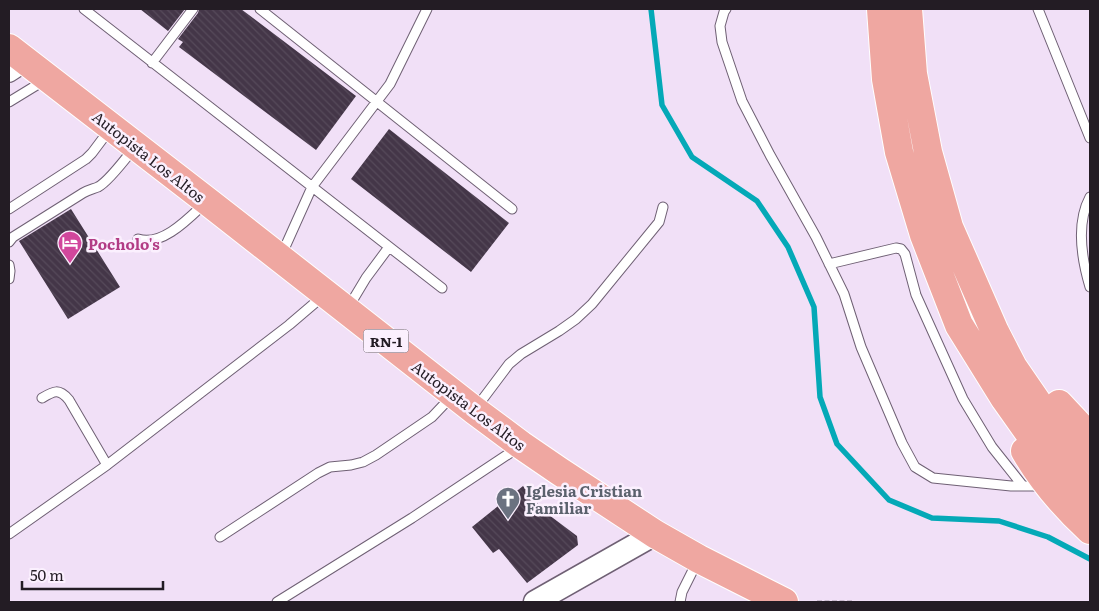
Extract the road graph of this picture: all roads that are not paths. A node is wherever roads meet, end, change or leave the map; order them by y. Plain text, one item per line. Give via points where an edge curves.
1 (84, 9) edge
2 (194, 9) edge
3 (260, 9) edge
4 (427, 9) edge
5 (726, 9) edge
6 (880, 9) edge
7 (908, 9) edge
8 (1038, 9) edge
9 (15, 61) edge
10 (152, 63) junction
11 (48, 78) junction
12 (378, 101) junction
13 (9, 102) edge
14 (112, 127) junction
15 (1090, 138) edge
16 (136, 146) junction
17 (312, 187) junction
18 (1090, 197) edge
19 (207, 201) junction
20 (663, 207) dead end
21 (9, 208) edge
22 (512, 209) dead end
23 (138, 239) dead end
24 (9, 242) edge
25 (389, 247) junction
26 (280, 258) junction
27 (829, 264) junction
28 (9, 265) edge
29 (9, 279) edge
30 (1090, 287) edge
31 (442, 288) dead end
32 (978, 293) junction
33 (326, 294) junction
34 (347, 311) junction
35 (960, 325) junction
36 (42, 398) dead end
37 (464, 402) junction
38 (1090, 438) edge
39 (521, 445) junction
40 (107, 465) junction
41 (1090, 467) edge
42 (1036, 486) junction
43 (1090, 503) edge
44 (1090, 530) edge
45 (9, 534) edge
46 (656, 534) junction
47 (220, 537) dead end
48 (699, 559) junction
49 (278, 602) edge
50 (535, 602) edge
51 (680, 602) edge
52 (784, 602) edge

1 - 10 lane
2 - 10 lane
3 - 12 lane
4 - 12 lane via 390,84
5 - 27 lane via 720,26 722,42 742,101
6 - 35 main road via 886,79 899,152 924,236
7 - 32 main road via 913,74 928,152 949,227
8 - 15 lane
9 - 11 main road, Autopista Los Altos / RN-1
10 - 17 lane
11 - 13 lane
11 - 14 main road, Autopista Los Altos / RN-1
12 - 17 lane
12 - 22 lane
14 - 16 main road, Autopista Los Altos / RN-1
14 - 21 lane via 86,159
16 - 19 main road, Autopista Los Altos / RN-1
16 - 24 lane via 100,186 83,193
17 - 25 lane
17 - 26 lane
18 - 30 lane via 1082,241
19 - 23 lane via 167,234 150,240
19 - 26 main road, Autopista Los Altos / RN-1
20 - 37 lane via 659,222 592,304 568,325 521,354
25 - 31 lane
25 - 34 lane
26 - 33 main road, Autopista Los Altos / RN-1
27 - 42 lane via 844,294 872,373 915,467 933,478
27 - 42 lane via 902,249 916,295 963,400 992,447
28 - 29 lane
32 - 38 main road via 1048,391
32 - 41 main road via 994,332 1014,367 1046,415
33 - 34 main road, Autopista Los Altos / RN-1
33 - 40 lane
34 - 37 main road, Autopista Los Altos / RN-1
35 - 42 main road via 1002,413 1032,462
35 - 43 main road via 1034,440
36 - 40 lane via 54,392 64,394
37 - 39 main road, Autopista Los Altos / RN-1
37 - 47 lane via 432,417 364,462 318,473
39 - 46 main road, Autopista Los Altos / RN-1
39 - 49 lane
40 - 45 lane
42 - 44 main road
46 - 48 main road, Autopista Los Altos / RN-1
46 - 50 street
48 - 51 lane
48 - 52 main road, Autopista Los Altos / RN-1

